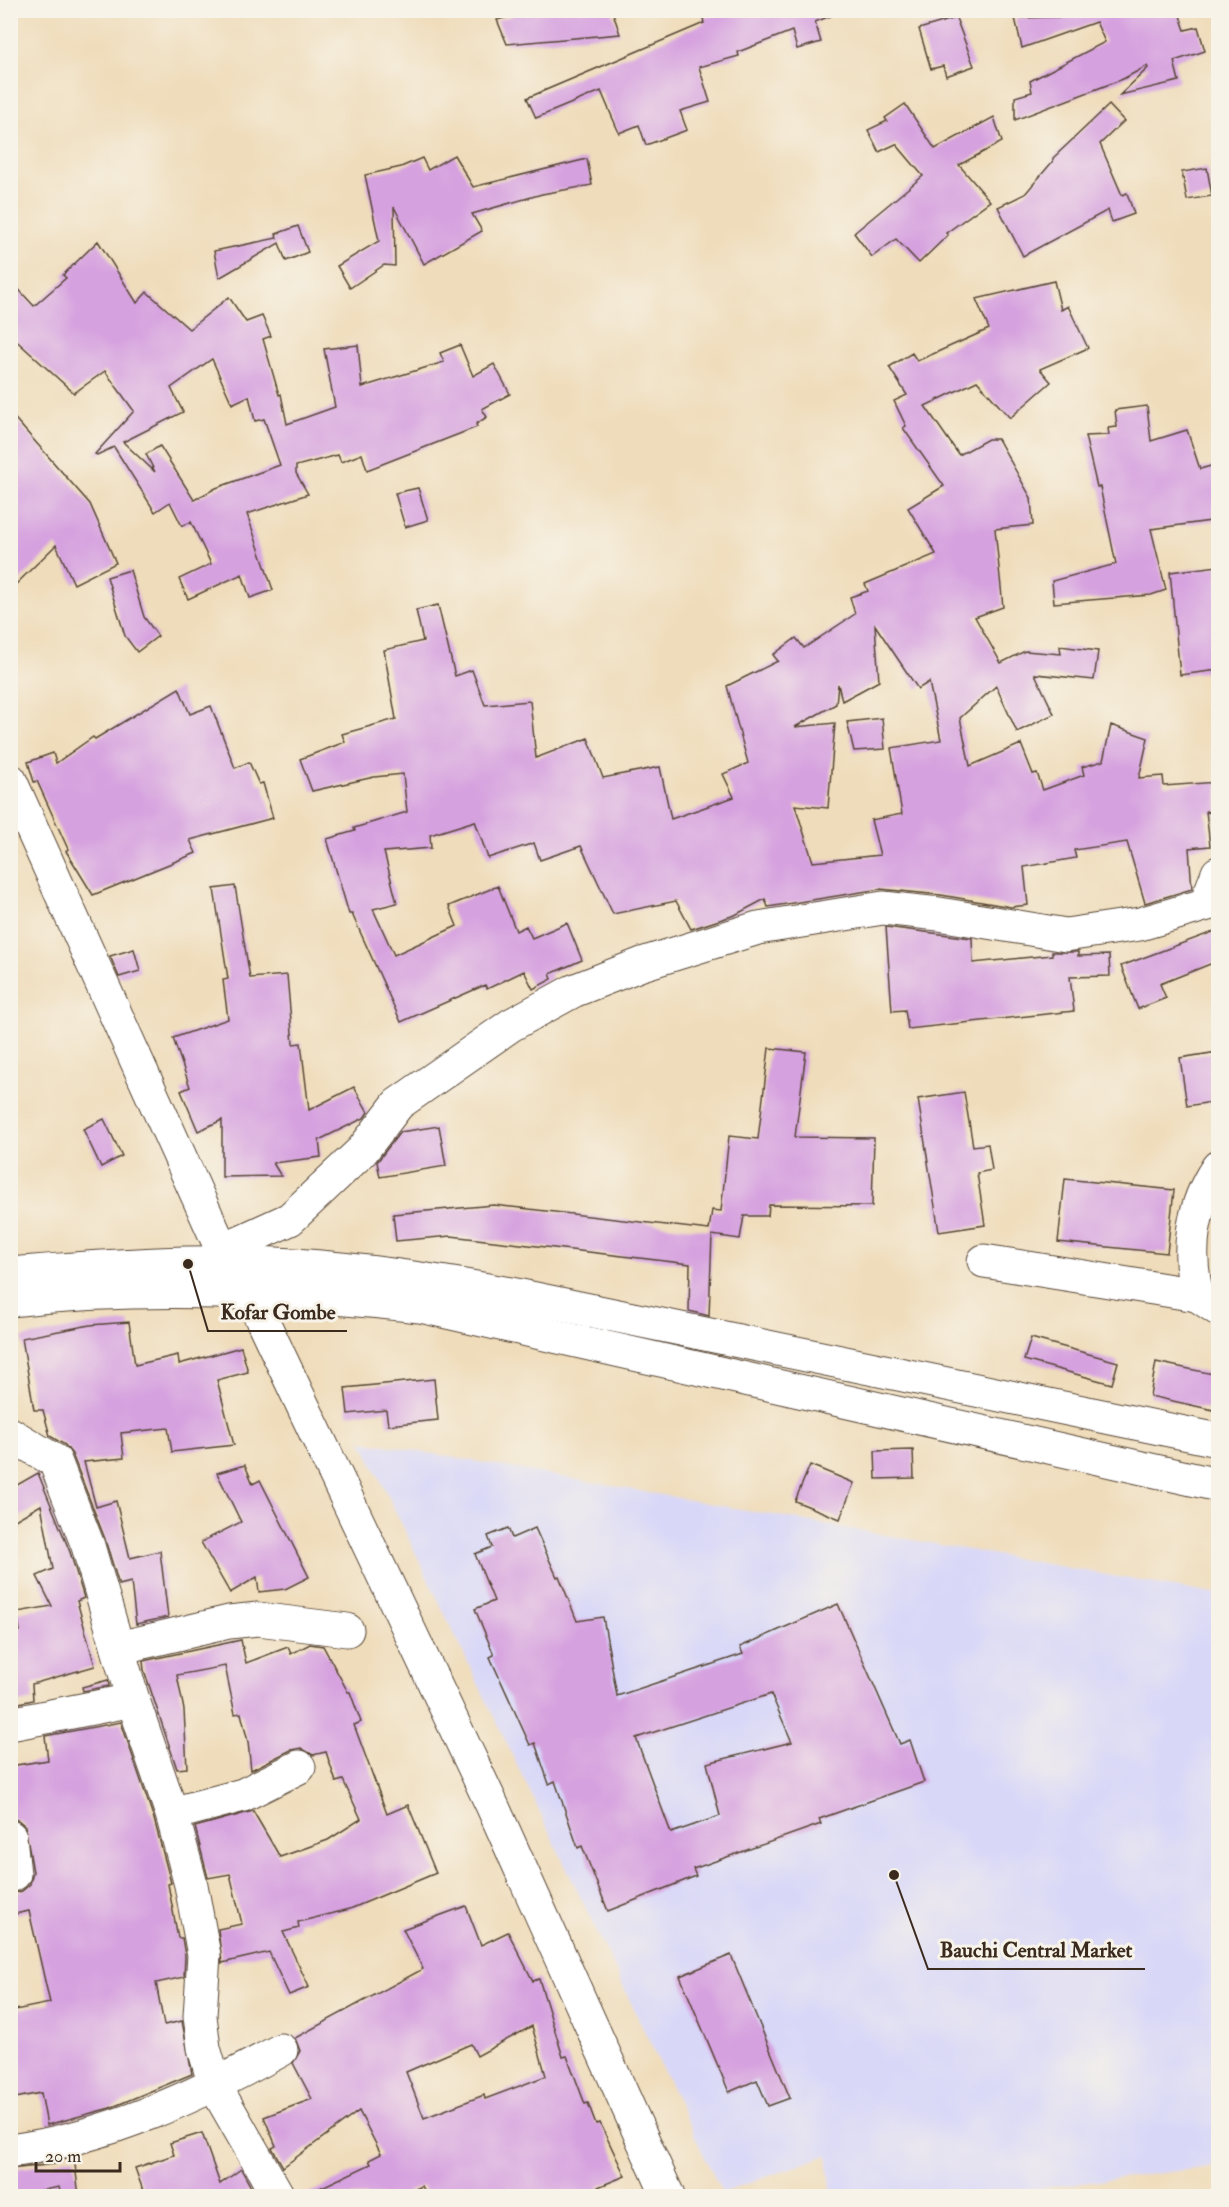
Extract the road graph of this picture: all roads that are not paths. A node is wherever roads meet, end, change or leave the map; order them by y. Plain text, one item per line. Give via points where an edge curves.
1 (10, 780) edge
2 (1218, 873) edge
3 (1212, 902) edge
4 (1218, 1167) edge
5 (223, 1257) junction
6 (984, 1261) dead end
7 (10, 1274) edge
8 (249, 1292) junction
9 (10, 1300) edge
10 (1208, 1302) edge
11 (10, 1434) edge
12 (1218, 1440) edge
13 (1218, 1485) edge
14 (347, 1630) dead end
15 (118, 1648) junction
16 (133, 1700) junction
17 (10, 1725) edge
18 (298, 1767) dead end
19 (172, 1814) junction
20 (10, 1837) edge
21 (10, 1876) edge
22 (281, 2050) dead end
23 (215, 2086) junction
24 (10, 2151) edge
25 (278, 2196) edge
26 (668, 2196) edge

1 - 5 main road
2 - 3 main road
3 - 5 main road via 1140,924 1066,935 883,908 758,928 642,964 573,991 511,1025 398,1104 362,1151 290,1219
4 - 10 main road via 1206,1184 1192,1232 1191,1271
5 - 7 main road
5 - 12 main road via 462,1285
6 - 10 main road
8 - 9 main road via 115,1293
8 - 13 main road via 420,1306
8 - 26 main road via 492,1805
11 - 15 main road via 55,1461 88,1546
14 - 15 main road via 258,1619 209,1626
15 - 16 main road
16 - 17 main road
16 - 19 main road
18 - 19 main road via 243,1795
19 - 23 main road via 204,1955 200,2016
20 - 21 main road via 14,1874
22 - 23 main road
23 - 24 main road via 84,2136
23 - 25 main road

